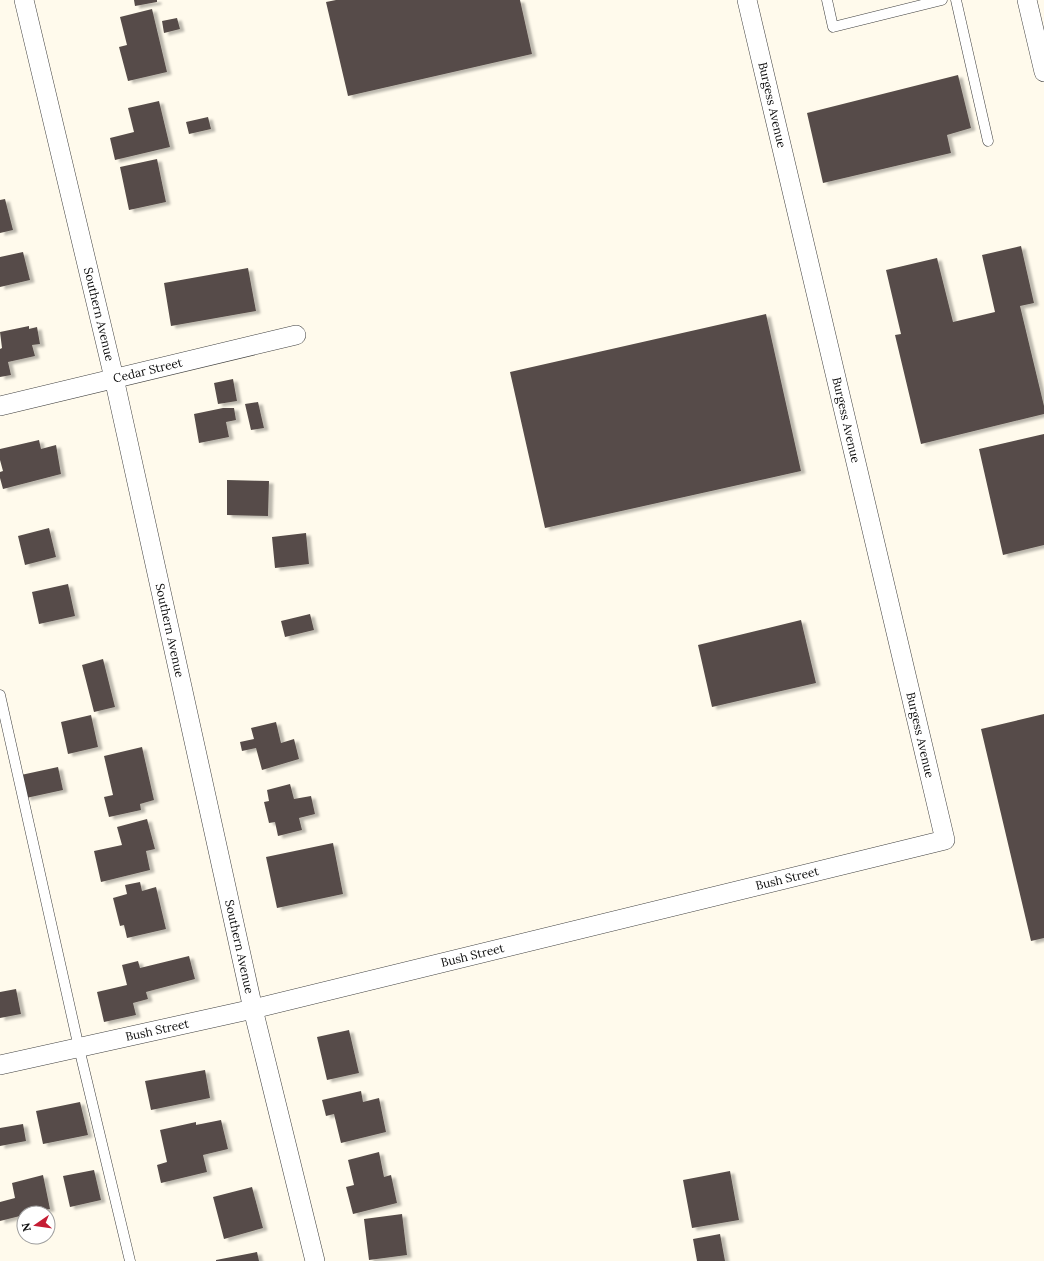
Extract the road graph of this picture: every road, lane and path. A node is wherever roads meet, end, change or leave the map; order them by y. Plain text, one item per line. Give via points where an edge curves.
1 (24, 0) edge
2 (747, 0) edge
3 (827, 0) edge
4 (942, 0) edge
5 (956, 0) edge
6 (1027, 0) edge
7 (1044, 72) edge
8 (988, 141) dead end
9 (296, 335) dead end
10 (114, 378) junction
11 (0, 406) edge
12 (0, 695) edge
13 (944, 840) joint
14 (253, 1009) junction
15 (79, 1048) junction
16 (0, 1065) edge
17 (130, 1261) edge
18 (315, 1261) edge

1 - 10 street, Southern Avenue
2 - 13 street, Burgess Avenue
3 - 4 lane via 833,27
5 - 8 lane
6 - 7 street
9 - 10 street, Cedar Street
10 - 11 street, Cedar Street
10 - 14 street, Southern Avenue
12 - 15 lane
13 - 14 street, Bush Street
14 - 15 street, Bush Street
14 - 18 street, Southern Avenue
15 - 16 street, Bush Street
15 - 17 lane

